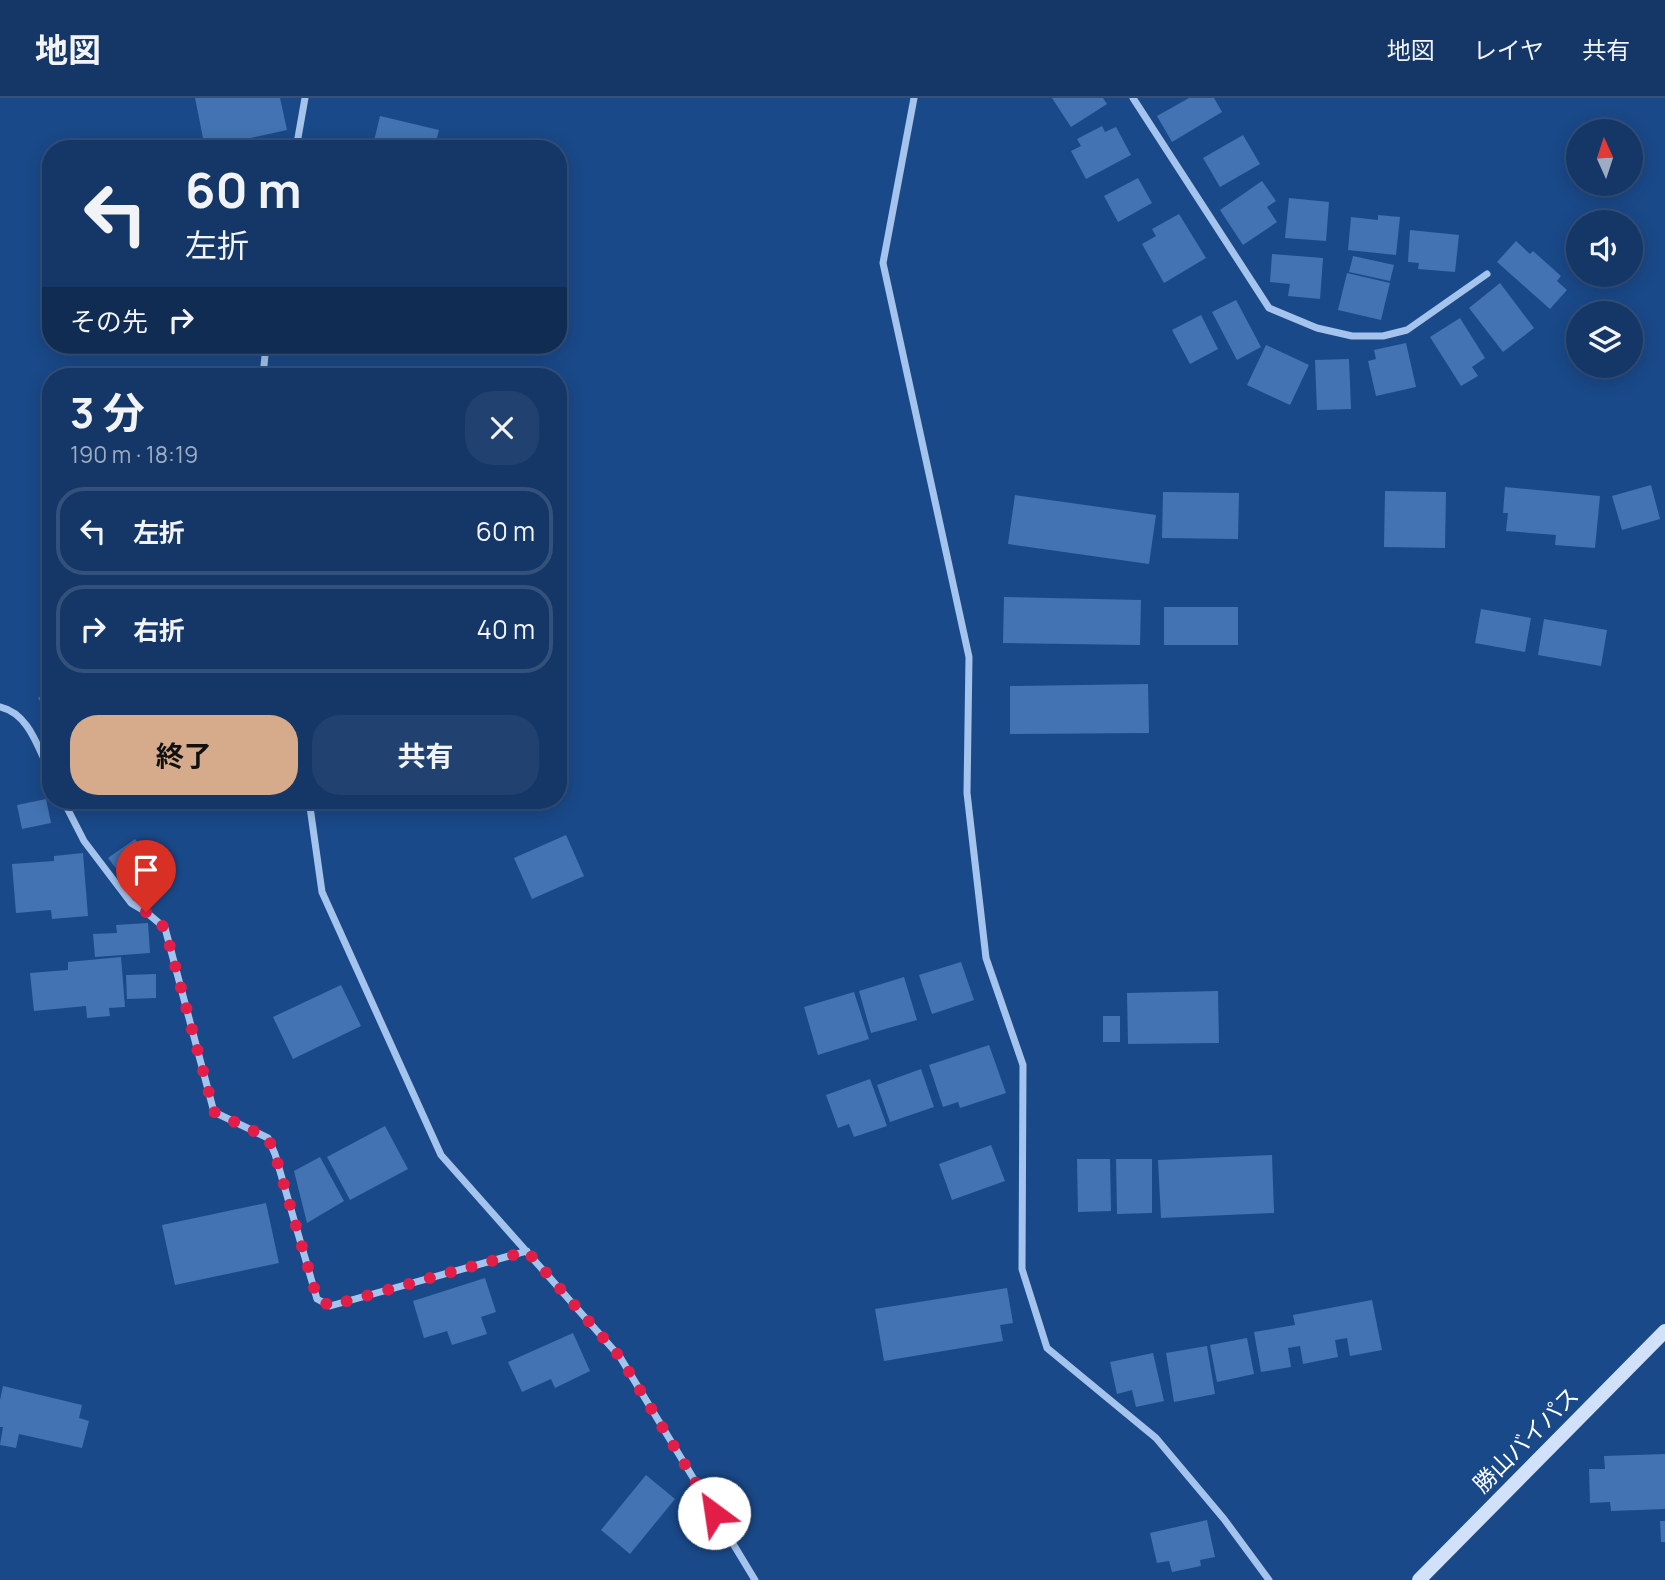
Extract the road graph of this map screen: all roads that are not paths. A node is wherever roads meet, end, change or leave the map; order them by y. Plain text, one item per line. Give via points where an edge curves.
1 (305, 98) edge
2 (914, 98) edge
3 (1133, 98) edge
4 (298, 140) edge
5 (1487, 274) dead end
6 (0, 707) edge
7 (42, 756) edge
8 (68, 809) edge
9 (311, 809) edge
10 (527, 1251) junction
11 (1665, 1331) edge
12 (755, 1580) edge
13 (1269, 1580) edge
14 (1419, 1580) edge

1 - 4 street
2 - 13 street via 883,263 969,657 967,793 986,958 1023,1065 1022,1269 1047,1348 1156,1438
3 - 5 street via 1269,308 1317,328 1352,336 1383,336 1406,330
6 - 7 street via 24,719
8 - 10 street via 84,841 131,903 165,928 214,1112 268,1138 317,1298 330,1306
9 - 10 street via 323,892 441,1155
10 - 12 street via 620,1357
11 - 14 main road, 勝山バイパス

